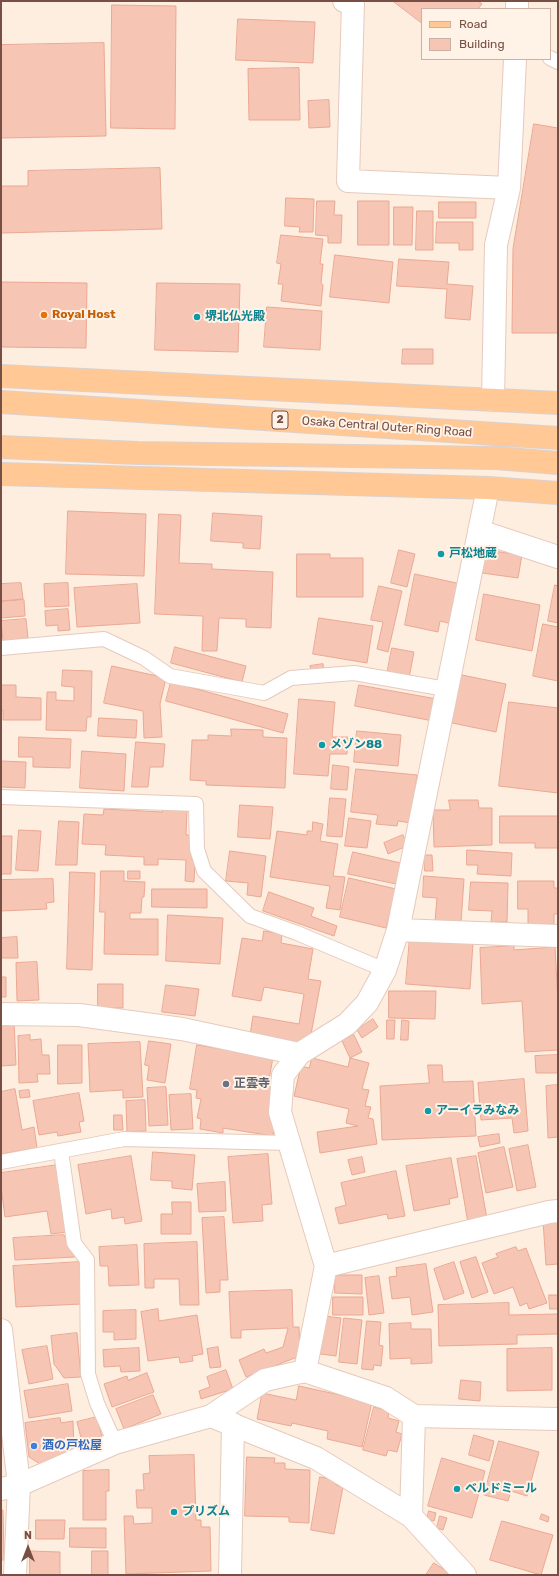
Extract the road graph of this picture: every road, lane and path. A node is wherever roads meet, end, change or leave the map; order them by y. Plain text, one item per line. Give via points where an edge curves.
1 (344, 1) edge
2 (515, 60) edge
3 (509, 188) junction
4 (1, 376) edge
5 (493, 400) junction
6 (1, 402) edge
7 (558, 403) edge
8 (558, 438) edge
9 (1, 447) edge
10 (558, 463) edge
11 (1, 474) edge
12 (488, 488) junction
13 (558, 493) edge
14 (479, 531) junction
15 (558, 556) edge
16 (1, 648) edge
17 (446, 689) junction
18 (1, 798) edge
19 (398, 930) junction
20 (558, 936) edge
21 (385, 970) junction
22 (1, 1014) edge
23 (299, 1054) junction
24 (288, 1143) junction
25 (61, 1151) junction
26 (1, 1162) edge
27 (558, 1211) edge
28 (326, 1266) junction
29 (1, 1330) edge
30 (305, 1371) junction
31 (211, 1416) junction
32 (414, 1416) junction
33 (558, 1419) edge
34 (233, 1424) junction
35 (115, 1443) junction
36 (10, 1487) edge
37 (411, 1516) junction
38 (15, 1575) edge
39 (230, 1575) edge
40 (465, 1575) edge

1 - 3 street via 353,2 348,181
2 - 3 street
3 - 5 street via 496,245
4 - 5 main road
5 - 7 main road
6 - 8 main road, Osaka Central Outer Ring Road / 2
9 - 10 main road, Osaka Central Outer Ring Road via 138,453 496,458
11 - 12 main road
12 - 13 main road
12 - 14 street
14 - 15 street
14 - 17 street
16 - 17 lane via 104,639 144,658 170,676 264,693 291,678 354,673
17 - 19 street
18 - 21 lane via 196,804 197,849 204,871 250,916
19 - 20 street
19 - 21 street
21 - 23 street via 367,1003 347,1024
22 - 23 street via 79,1015 182,1029
23 - 24 street via 283,1076 280,1112
24 - 25 lane via 124,1139
24 - 28 street
25 - 26 lane
25 - 35 lane via 74,1243 87,1260 88,1374 97,1403
27 - 28 street
28 - 30 street
29 - 36 street
30 - 31 street via 265,1380
30 - 32 street via 386,1398
31 - 34 street
31 - 35 street
32 - 33 street
32 - 37 street
34 - 37 street via 316,1458
34 - 39 street
35 - 36 street
36 - 38 street
37 - 40 street

